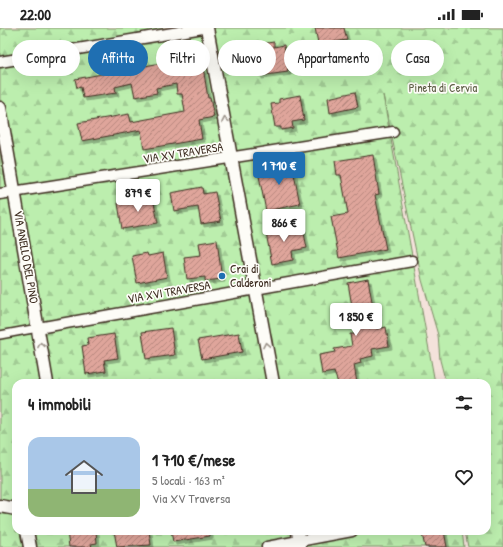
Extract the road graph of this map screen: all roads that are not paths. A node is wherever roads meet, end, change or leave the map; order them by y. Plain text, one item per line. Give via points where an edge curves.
1 (204, 28) edge
2 (208, 28) edge
3 (0, 62) edge
4 (0, 108) edge
5 (393, 132) dead end
6 (232, 159) junction
7 (15, 191) junction
8 (0, 194) edge
9 (412, 261) dead end
10 (256, 290) junction
11 (38, 328) junction
12 (0, 335) edge
13 (46, 379) edge
14 (272, 379) edge
15 (0, 506) edge
16 (12, 508) edge
17 (28, 535) edge
18 (328, 535) edge
19 (299, 540) edge
20 (30, 547) edge
21 (267, 547) edge

1 - 3 street
6 -> 2 street
4 - 7 street, VIA ANELLO DEL PINO
5 - 6 street, VIA XV TRAVERSA
6 - 7 street, VIA XV TRAVERSA
6 - 10 street
7 - 8 street, VIA XV TRAVERSA
7 - 11 street, VIA ANELLO DEL PINO
9 - 10 street, VIA XVI TRAVERSA
10 - 11 street, VIA XVI TRAVERSA
14 -> 10 street
11 - 12 street, VIA XVI TRAVERSA
13 -> 11 street, VIA ANELLO DEL PINO
15 - 16 street
17 - 20 street
18 - 19 street
19 - 21 street

